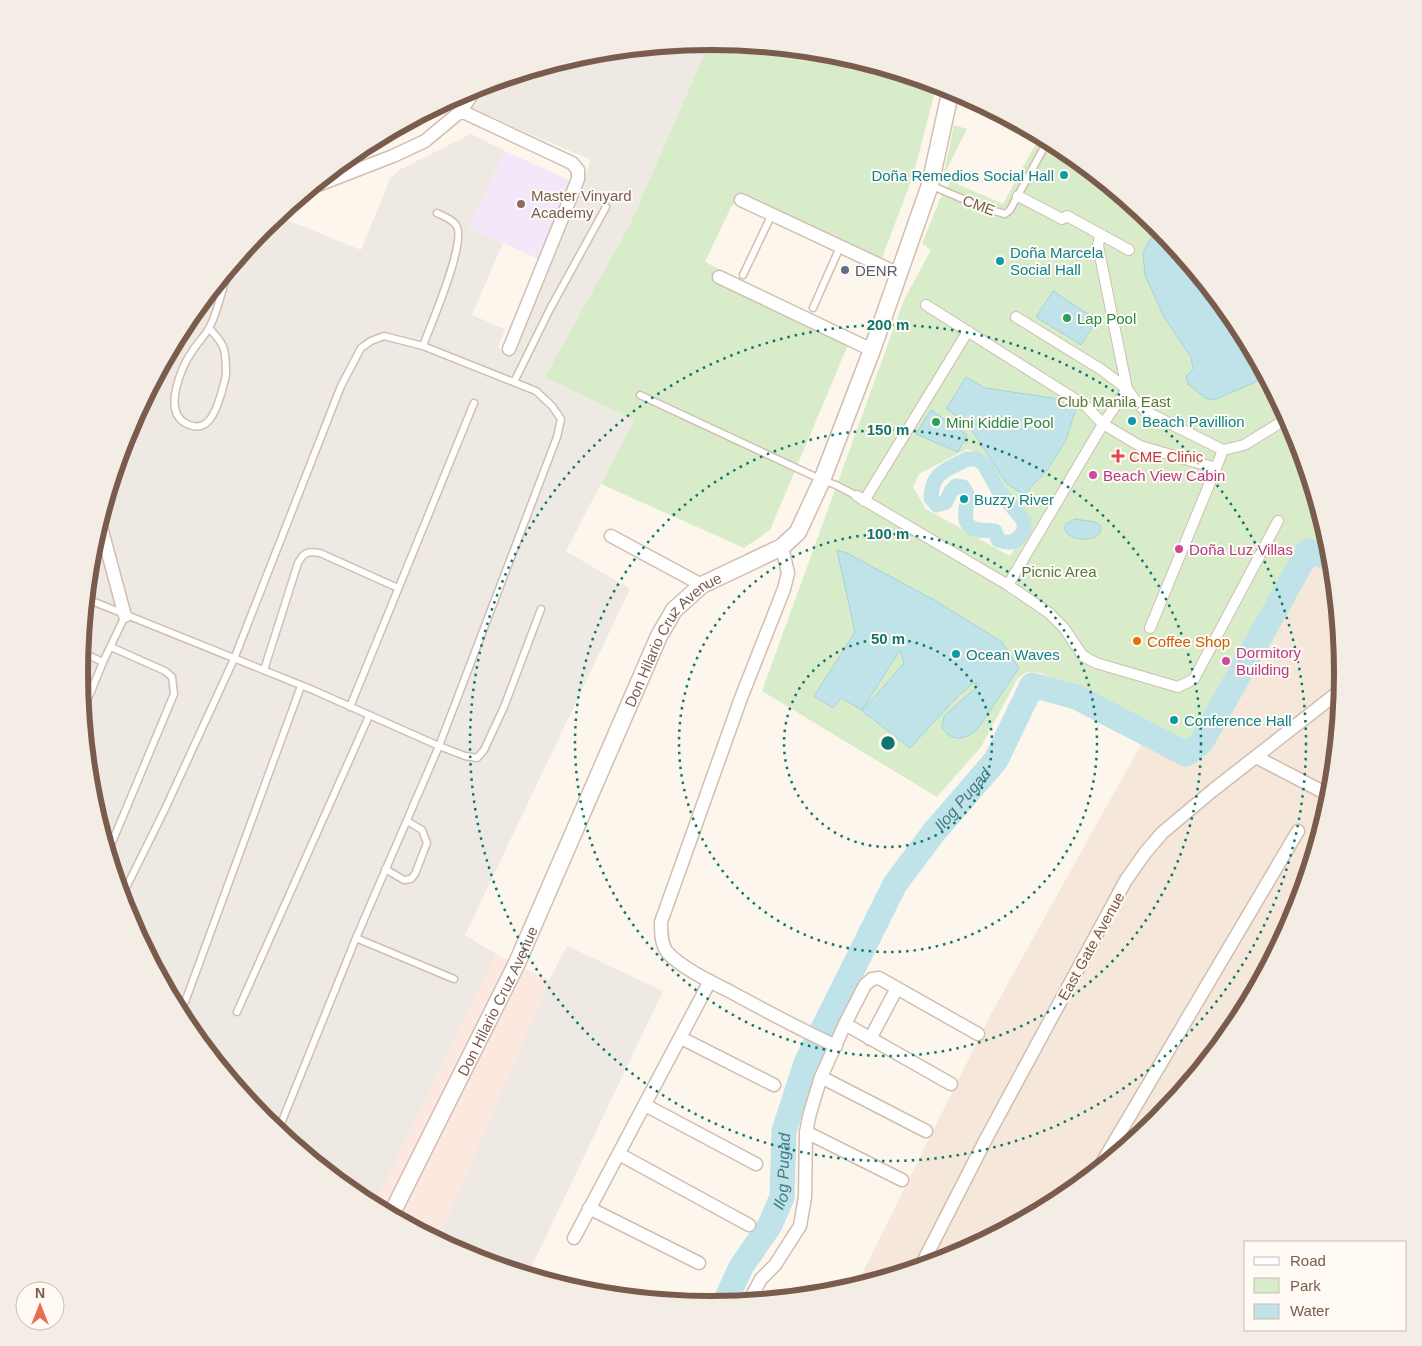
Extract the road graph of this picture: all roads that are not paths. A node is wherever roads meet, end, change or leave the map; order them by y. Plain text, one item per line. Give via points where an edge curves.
1 (949, 97) edge
2 (468, 99) edge
3 (460, 111) junction
4 (1044, 147) edge
5 (331, 180) edge
6 (930, 186) junction
7 (1018, 196) junction
8 (741, 200) dead end
9 (606, 207) dead end
10 (437, 213) dead end
11 (772, 214) junction
12 (1100, 234) junction
13 (840, 247) junction
14 (1129, 250) dead end
15 (899, 274) junction
16 (743, 275) dead end
17 (719, 277) dead end
18 (223, 286) edge
19 (926, 305) dead end
20 (813, 308) dead end
21 (1016, 316) dead end
22 (210, 328) junction
23 (968, 331) junction
24 (423, 346) junction
25 (509, 349) dead end
26 (872, 350) junction
27 (514, 382) junction
28 (1127, 389) junction
29 (640, 395) dead end
30 (474, 403) dead end
31 (1281, 422) edge
32 (1103, 424) junction
33 (1224, 450) junction
34 (1216, 468) junction
35 (822, 480) junction
36 (860, 498) junction
37 (1278, 521) dead end
38 (103, 536) edge
39 (611, 536) dead end
40 (782, 548) junction
41 (702, 585) junction
42 (1008, 585) junction
43 (398, 588) junction
44 (92, 602) edge
45 (541, 609) dead end
46 (125, 616) junction
47 (1150, 628) dead end
48 (111, 647) junction
49 (88, 655) edge
50 (234, 659) junction
51 (103, 662) junction
52 (264, 670) junction
53 (301, 686) junction
54 (1333, 696) edge
55 (89, 697) edge
56 (350, 707) junction
57 (369, 716) junction
58 (439, 746) junction
59 (1256, 757) junction
60 (1323, 791) edge
61 (406, 821) junction
62 (1298, 831) dead end
63 (112, 843) edge
64 (385, 869) junction
65 (126, 887) edge
66 (356, 938) junction
67 (454, 979) dead end
68 (710, 981) junction
69 (897, 988) junction
70 (185, 1002) dead end
71 (237, 1012) dead end
72 (845, 1024) junction
73 (978, 1034) dead end
74 (681, 1038) junction
75 (870, 1038) junction
76 (836, 1046) junction
77 (821, 1077) junction
78 (774, 1084) dead end
79 (951, 1084) dead end
80 (645, 1105) junction
81 (281, 1124) edge
82 (926, 1131) dead end
83 (806, 1132) junction
84 (1108, 1152) edge
85 (619, 1154) junction
86 (756, 1164) dead end
87 (902, 1180) dead end
88 (589, 1208) junction
89 (394, 1210) edge
90 (750, 1225) dead end
91 (574, 1238) dead end
92 (925, 1258) edge
93 (699, 1263) dead end
94 (752, 1295) edge

1 - 6 street, Don Hilario Cruz Avenue
2 - 3 street
3 - 5 street via 425,141
3 - 25 street via 572,162 578,170 578,179
4 - 7 lane, CME
6 - 7 lane, CME via 1005,214
6 - 15 street, Don Hilario Cruz Avenue
7 - 12 street
8 - 11 street
9 - 27 lane
10 - 24 lane via 457,226 460,236 444,292
11 - 13 street
11 - 16 lane
12 - 14 street
12 - 28 street via 1098,246
13 - 15 street
13 - 20 lane
15 - 26 street, Don Hilario Cruz Avenue
17 - 26 street
18 - 22 lane
19 - 23 street
21 - 28 street
22 - 22 lane via 184,365 176,388 174,407 178,418 196,426 204,425 216,411 227,374 224,348
23 - 32 street via 1086,406
23 - 36 street
24 - 27 lane
24 - 50 lane via 384,336 361,348 341,386
26 - 35 street, Don Hilario Cruz Avenue
27 - 58 lane via 536,391 561,419
28 - 32 street
28 - 33 street via 1145,411
29 - 35 lane
30 - 43 lane
31 - 33 street via 1244,445
32 - 34 street via 1140,446
32 - 42 street
33 - 34 street
34 - 47 street
35 - 36 lane
35 - 40 street, Don Hilario Cruz Avenue via 798,532
36 - 42 street
37 - 42 street via 1194,680 1178,687 1096,663 1083,656 1049,613
38 - 46 street
39 - 41 street
40 - 41 street, Don Hilario Cruz Avenue
40 - 68 street via 788,573 784,589 741,698 661,922 666,950
41 - 89 street, Don Hilario Cruz Avenue via 674,610 659,636 517,963
43 - 52 lane via 320,553 310,551 303,554
43 - 56 lane
44 - 46 lane
45 - 58 lane via 484,750 476,758
46 - 48 lane
46 - 50 lane
48 - 51 lane
48 - 63 lane via 165,671 172,677 174,694
49 - 51 lane
50 - 52 lane
50 - 65 lane
51 - 55 lane
52 - 53 lane
53 - 56 lane
53 - 70 lane
54 - 59 street, East Gate Avenue
56 - 57 lane
57 - 58 lane
57 - 71 lane
58 - 61 lane
59 - 60 street
59 - 92 street, East Gate Avenue via 1162,833 1126,880 987,1136
61 - 64 lane
61 - 64 lane via 422,830 427,843 415,874 404,880
62 - 84 street
64 - 66 lane
66 - 67 lane
66 - 81 lane
68 - 74 street
68 - 76 street
69 - 72 street via 879,978 872,979 865,985
69 - 73 street
69 - 75 street
72 - 75 street
72 - 76 street
74 - 78 street
74 - 80 street
75 - 79 street
76 - 77 street
77 - 82 street
77 - 83 street
80 - 85 street
80 - 86 street
83 - 87 street
83 - 94 street via 805,1197 800,1226
85 - 88 street
85 - 90 street
88 - 91 street
88 - 93 street

